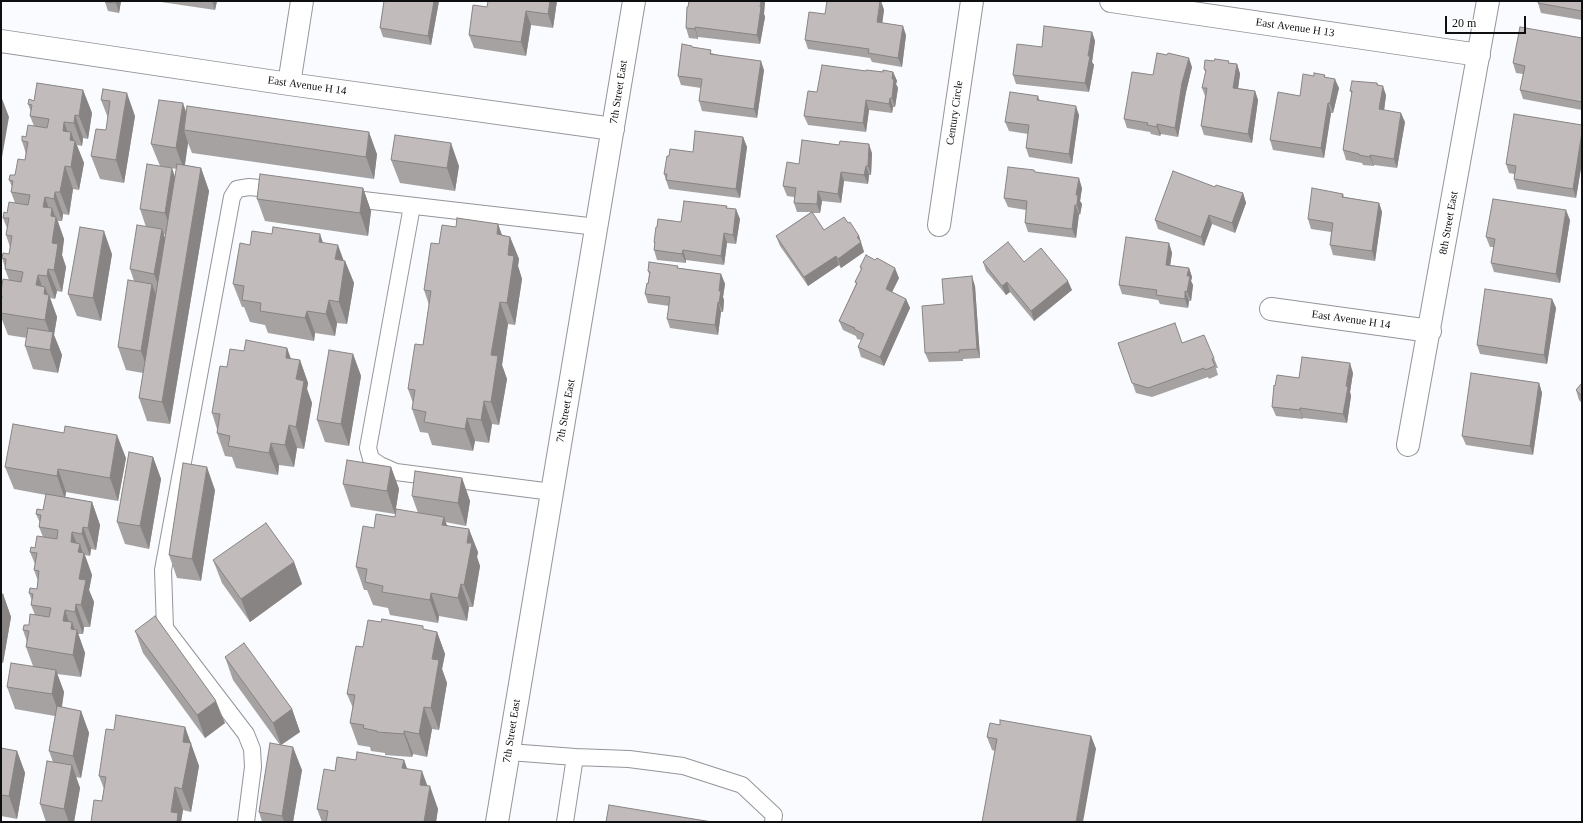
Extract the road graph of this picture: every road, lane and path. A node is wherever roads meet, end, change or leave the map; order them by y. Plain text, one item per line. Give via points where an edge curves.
1 (302, 1) edge
2 (634, 1) edge
3 (972, 1) edge
4 (1111, 1) edge
5 (1488, 1) edge
6 (1162, 5) edge
7 (1, 41) edge
8 (1479, 55) junction
9 (289, 84) junction
10 (613, 129) junction
11 (296, 192) edge
12 (334, 197) edge
13 (412, 206) junction
14 (939, 225) dead end
15 (597, 227) junction
16 (1271, 309) dead end
17 (1430, 331) junction
18 (1408, 445) dead end
19 (552, 492) junction
20 (509, 752) junction
21 (575, 757) junction
22 (246, 822) edge
23 (497, 822) edge
24 (565, 822) edge
25 (773, 822) edge

1 - 9 street
2 - 10 street, 7th Street East
3 - 14 street, Century Circle
4 - 6 street, East Avenue H 13
5 - 8 street, 8th Street East
6 - 8 street, East Avenue H 13
7 - 9 street, East Avenue H 14
8 - 17 street, 8th Street East
9 - 10 street, East Avenue H 14
10 - 15 street, 7th Street East
11 - 22 lane via 249,187 237,190 232,197 163,570 165,628 246,734 252,749
12 - 13 lane
13 - 15 lane
13 - 19 lane via 368,448 371,459 396,472
15 - 19 street, 7th Street East
16 - 17 street, East Avenue H 14
17 - 18 street, 8th Street East
19 - 20 street, 7th Street East
20 - 21 lane
20 - 23 street, 7th Street East
21 - 24 lane
21 - 25 lane via 629,759 683,766 742,785 774,815

